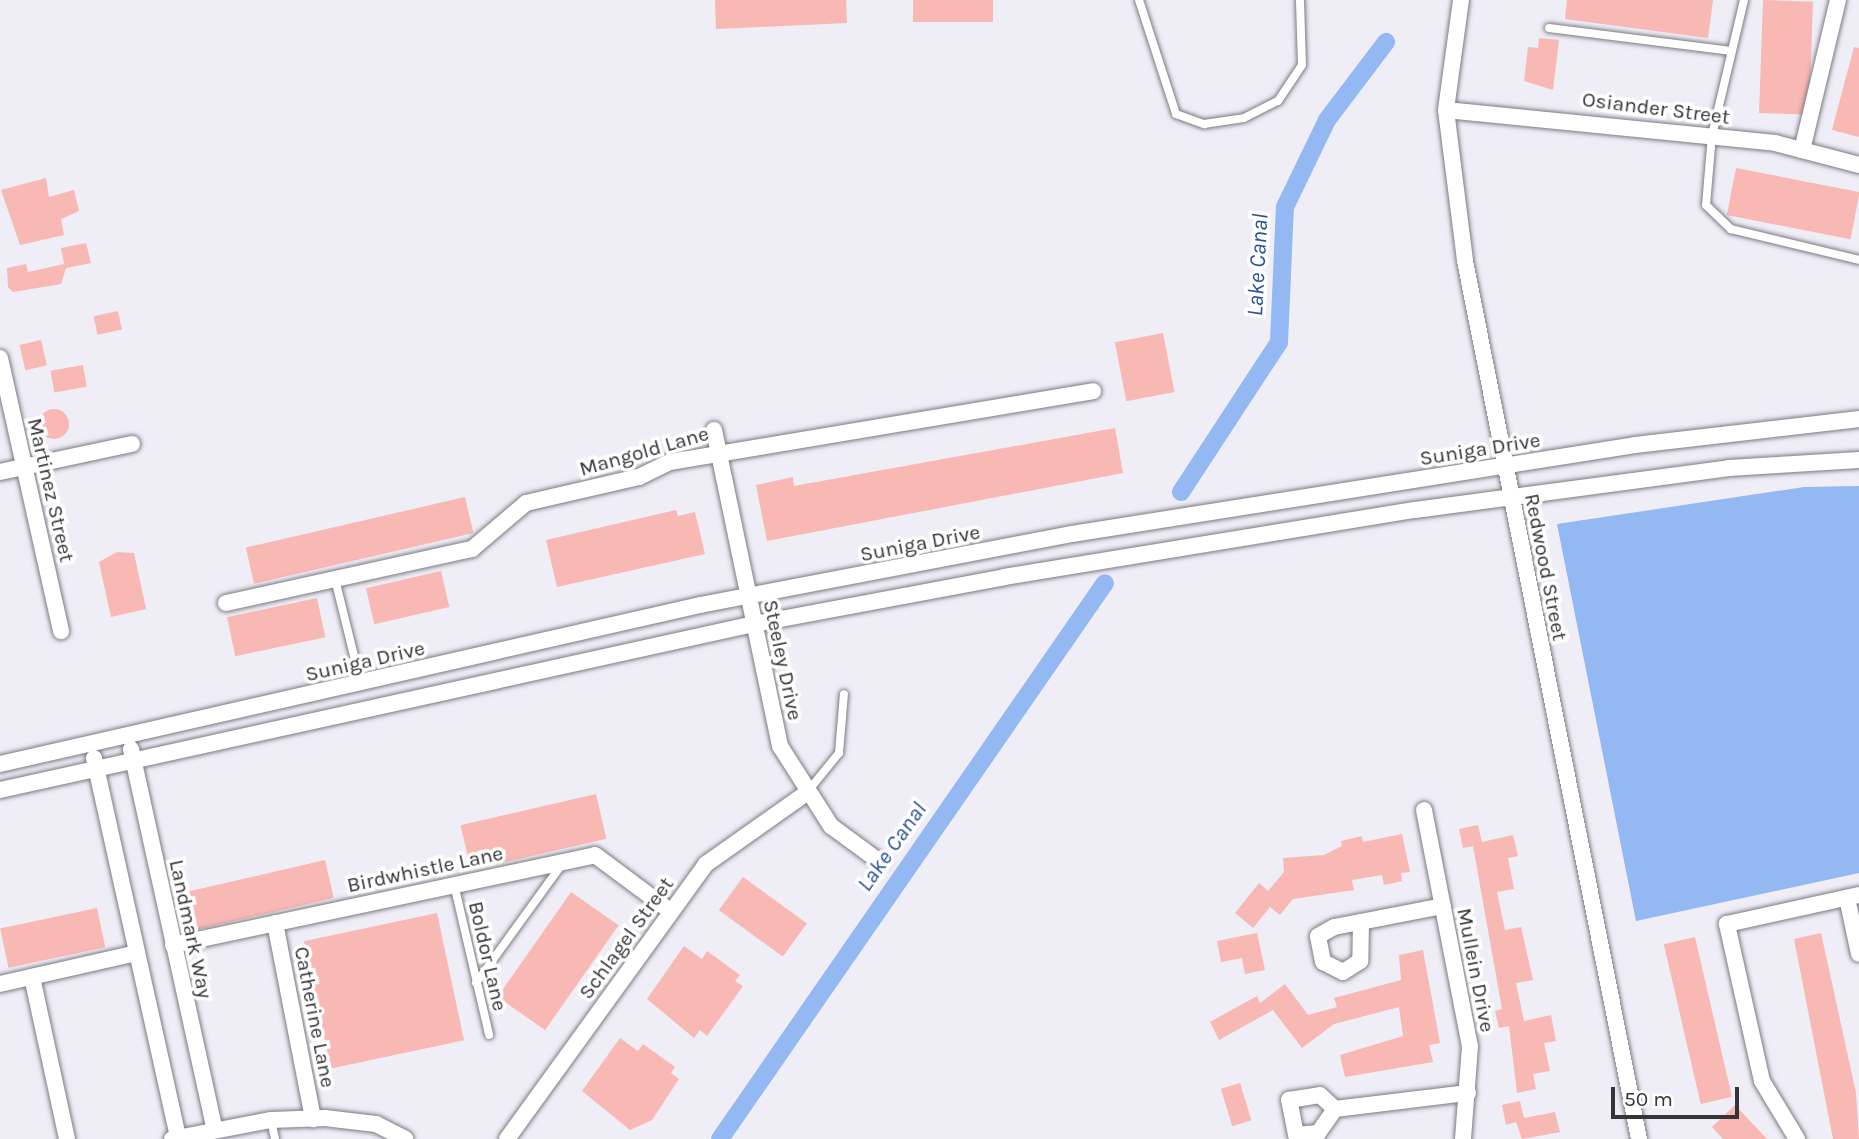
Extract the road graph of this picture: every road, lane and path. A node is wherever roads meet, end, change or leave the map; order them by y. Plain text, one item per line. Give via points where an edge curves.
1 (1139, 0) edge
2 (1300, 0) edge
3 (1461, 0) edge
4 (1744, 0) edge
5 (1838, 0) edge
6 (1549, 28) dead end
7 (1732, 51) junction
8 (1446, 110) junction
9 (1712, 135) junction
10 (1801, 150) junction
11 (1859, 165) edge
12 (1859, 260) edge
13 (0, 358) edge
14 (1093, 391) dead end
15 (1859, 419) edge
16 (714, 430) dead end
17 (132, 444) dead end
18 (719, 452) junction
19 (1859, 460) edge
20 (1506, 466) junction
21 (23, 467) junction
22 (0, 472) edge
23 (1511, 500) junction
24 (335, 579) junction
25 (748, 595) junction
26 (226, 603) dead end
27 (754, 624) junction
28 (61, 631) dead end
29 (361, 684) junction
30 (844, 694) dead end
31 (128, 737) junction
32 (91, 745) junction
33 (133, 759) junction
34 (0, 764) edge
35 (96, 768) junction
36 (0, 790) edge
37 (808, 792) junction
38 (1424, 810) dead end
39 (565, 860) junction
40 (880, 862) dead end
41 (454, 884) junction
42 (1853, 897) edge
43 (1443, 906) junction
44 (670, 911) junction
45 (1362, 922) dead end
46 (275, 923) junction
47 (173, 945) junction
48 (136, 953) junction
49 (1859, 954) edge
50 (32, 977) junction
51 (476, 983) junction
52 (0, 984) edge
53 (488, 1035) dead end
54 (1468, 1093) junction
55 (1335, 1108) dead end
56 (313, 1119) junction
57 (271, 1121) junction
58 (215, 1130) junction
59 (175, 1138) edge
60 (67, 1139) edge
61 (275, 1139) edge
62 (405, 1139) edge
63 (507, 1139) edge
64 (1463, 1139) edge
65 (1639, 1139) edge
66 (1797, 1139) edge

1 - 2 lane via 1176,114 1204,124 1244,118 1278,101 1302,65
3 - 8 street, Redwood Street
4 - 7 lane
5 - 10 street
6 - 7 lane
7 - 9 lane
8 - 9 street, Osiander Street
8 - 20 street, Redwood Street via 1465,261
9 - 10 street, Osiander Street
9 - 12 lane via 1704,182 1706,205 1715,219 1731,229
10 - 11 street, Osiander Street
13 - 21 street, Martinez Street
14 - 18 street, Mangold Lane
15 - 20 street, Suniga Drive
16 - 18 street, Steeley Drive
17 - 21 street
18 - 24 street, Mangold Lane via 526,503 472,549
18 - 25 street, Steeley Drive
19 - 23 street via 1729,468
20 - 23 street, Redwood Street
20 - 25 street, Suniga Drive via 1072,534
21 - 22 street
21 - 28 street, Martinez Street
23 - 27 street via 1004,577
23 - 65 street, Redwood Street
24 - 26 street, Mangold Lane
24 - 29 lane
25 - 27 street, Steeley Drive
25 - 29 street, Suniga Drive
27 - 33 street
27 - 37 street, Steeley Drive via 780,746
29 - 31 street, Suniga Drive
30 - 37 lane via 839,753
31 - 32 street, Suniga Drive
31 - 33 street, Landmark Way
32 - 34 street, Suniga Drive
32 - 35 street
33 - 35 street
33 - 47 street, Landmark Way
35 - 36 street
35 - 48 street
37 - 40 street, Steeley Drive via 831,825
37 - 44 street, Schlagel Street via 706,864
38 - 43 street, Mullein Drive
39 - 41 street, Birdwhistle Lane
39 - 44 street, Birdwhistle Lane via 595,855
39 - 51 lane
41 - 46 street, Birdwhistle Lane
41 - 51 lane, Boldor Lane
42 - 49 street
42 - 66 street via 1727,924 1762,1082
43 - 45 street
43 - 54 street, Mullein Drive via 1470,1046
44 - 63 street, Schlagel Street
46 - 47 street, Birdwhistle Lane
46 - 56 street, Catherine Lane
47 - 58 street, Landmark Way
48 - 50 street
48 - 59 street
50 - 52 street
50 - 60 street
51 - 53 lane, Boldor Lane
54 - 55 street
54 - 64 street, Mullein Drive
56 - 57 street
56 - 62 street via 376,1124
57 - 58 street
57 - 61 lane
58 - 59 street

